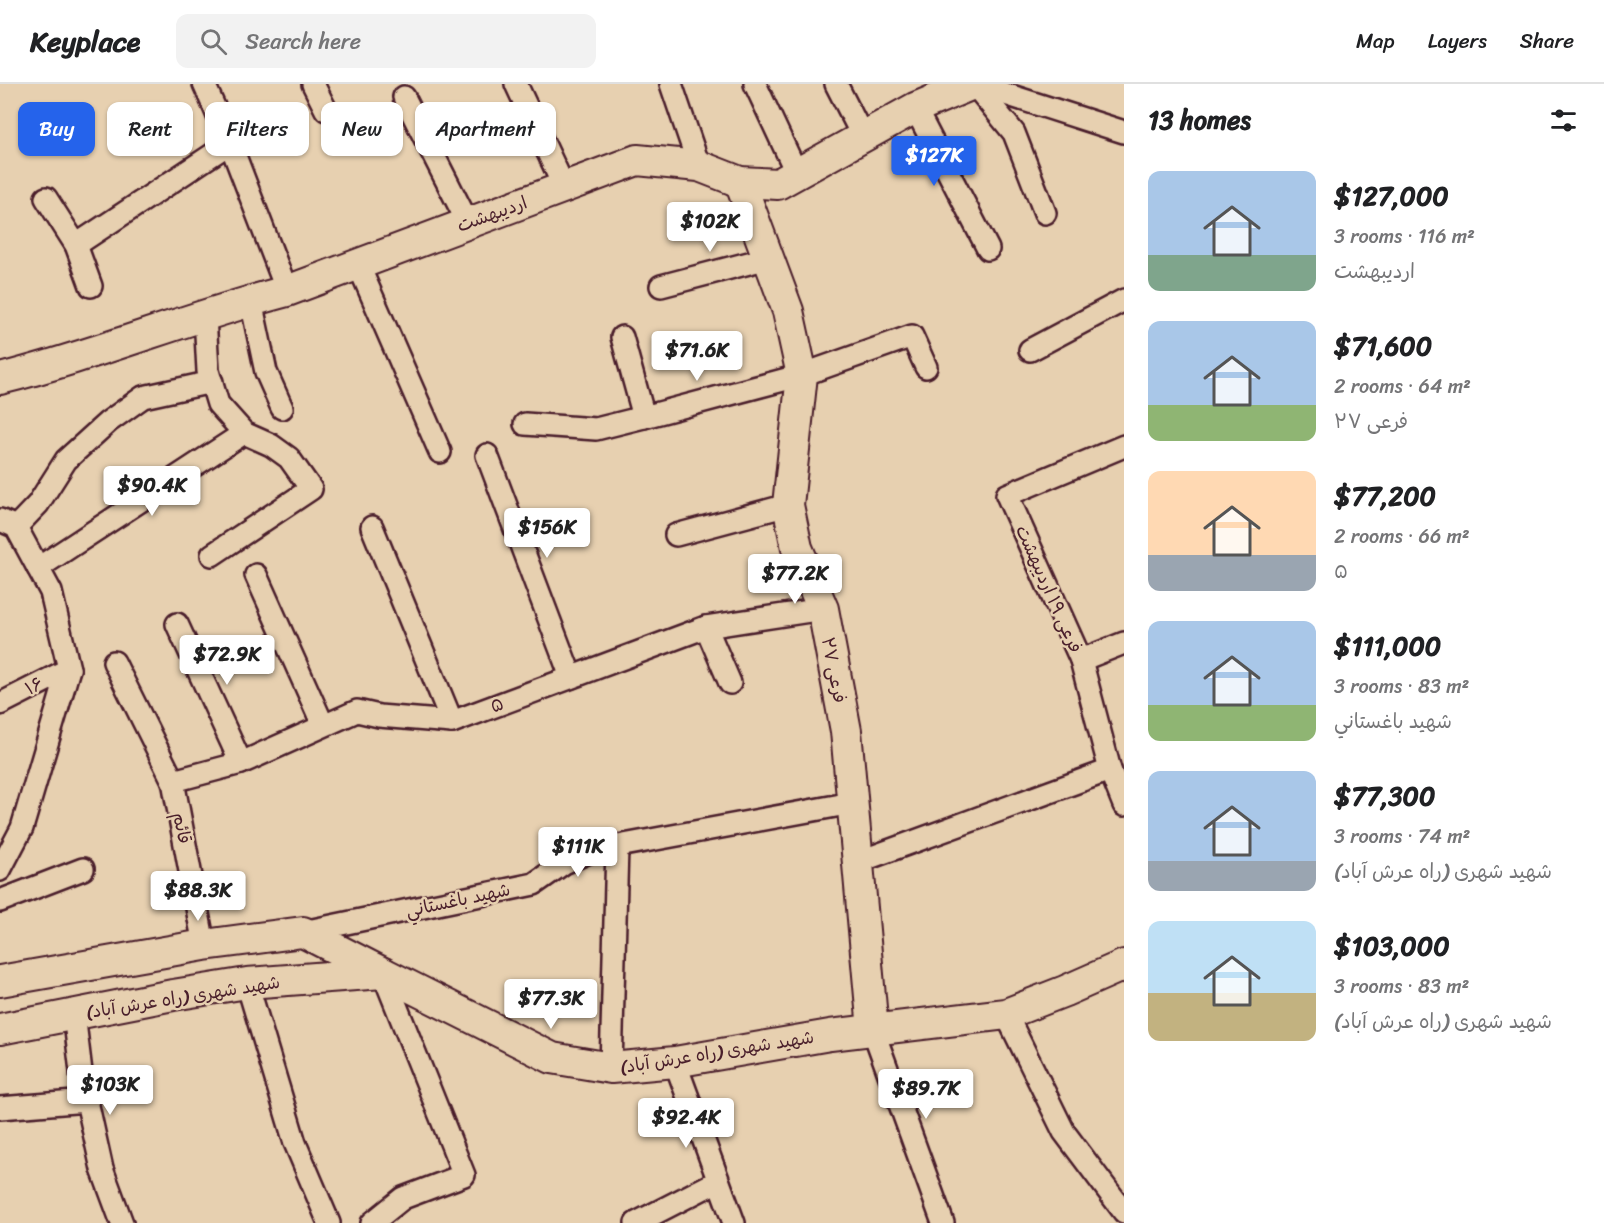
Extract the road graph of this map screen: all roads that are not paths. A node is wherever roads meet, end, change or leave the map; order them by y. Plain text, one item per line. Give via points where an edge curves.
1 (204, 84) edge
2 (313, 84) edge
3 (516, 84) edge
4 (671, 84) edge
5 (754, 84) edge
6 (836, 84) edge
7 (974, 84) edge
8 (405, 97) dead end
9 (212, 102) edge
10 (322, 102) edge
11 (915, 108) junction
12 (1124, 132) edge
13 (863, 137) junction
14 (210, 156) edge
15 (235, 156) edge
16 (699, 166) junction
17 (797, 174) junction
18 (740, 182) junction
19 (564, 187) junction
20 (46, 198) dead end
21 (1045, 213) dead end
22 (468, 223) junction
23 (76, 245) junction
24 (988, 249) dead end
25 (768, 258) junction
26 (358, 264) junction
27 (92, 286) dead end
28 (661, 286) dead end
29 (287, 291) junction
30 (1124, 300) edge
31 (250, 301) junction
32 (205, 316) junction
33 (622, 337) dead end
34 (1030, 350) dead end
35 (926, 367) dead end
36 (802, 375) junction
37 (0, 379) edge
38 (212, 382) junction
39 (282, 408) dead end
40 (644, 417) junction
41 (525, 424) dead end
42 (244, 433) junction
43 (1124, 446) edge
44 (440, 452) dead end
45 (487, 455) dead end
46 (788, 505) junction
47 (5, 523) edge
48 (372, 527) dead end
49 (676, 535) dead end
50 (212, 555) dead end
51 (38, 568) junction
52 (256, 575) dead end
53 (823, 609) junction
54 (177, 624) dead end
55 (706, 627) junction
56 (1124, 643) edge
57 (1081, 660) junction
58 (114, 662) dead end
59 (69, 669) junction
60 (571, 677) junction
61 (730, 683) dead end
62 (0, 704) edge
63 (452, 722) junction
64 (323, 725) junction
65 (241, 764) junction
66 (1110, 770) junction
67 (173, 781) junction
68 (852, 803) junction
69 (1124, 805) edge
70 (617, 847) junction
71 (858, 862) junction
72 (83, 869) dead end
73 (0, 870) edge
74 (0, 901) edge
75 (303, 932) junction
76 (204, 945) junction
77 (1124, 965) edge
78 (383, 973) junction
79 (0, 979) edge
80 (247, 983) junction
81 (74, 1014) junction
82 (1006, 1014) junction
83 (0, 1029) edge
84 (873, 1030) junction
85 (675, 1062) junction
86 (611, 1068) junction
87 (87, 1101) junction
88 (0, 1108) edge
89 (718, 1180) junction
90 (1124, 1212) edge
91 (122, 1223) edge
92 (329, 1223) edge
93 (372, 1223) edge
94 (636, 1223) edge
95 (734, 1223) edge
96 (943, 1223) edge

1 - 9 street
2 - 10 street
3 - 19 street
4 - 16 street
5 - 17 street
6 - 13 street
7 - 11 street, اردیبهشت
7 - 12 street
7 - 21 street via 1014,133
8 - 22 street
11 - 13 street, اردیبهشت
11 - 24 street
13 - 17 street, اردیبهشت
14 - 23 street
15 - 29 street
16 - 18 street, اردیبهشت
16 - 19 street, اردیبهشت via 637,160
17 - 18 street, اردیبهشت via 778,184
18 - 25 street, فرعی ۲۷
19 - 22 street, اردیبهشت
20 - 23 street
22 - 26 street, اردیبهشت
23 - 27 street
25 - 28 street
25 - 36 street, فرعی ۲۷ via 788,311
26 - 29 street, اردیبهشت
26 - 44 street
29 - 31 street, اردیبهشت
30 - 34 street
31 - 32 street, اردیبهشت
31 - 39 street via 266,372
32 - 37 street, اردیبهشت
32 - 38 street
33 - 40 street
35 - 36 street via 912,336
36 - 40 street
36 - 46 street, فرعی ۲۷
38 - 42 street via 218,404
38 - 47 street via 143,397 66,460 38,504
40 - 41 street via 596,429
42 - 50 street via 289,458 311,489
42 - 51 street
43 - 57 street, فرعی ۱۹ اردیبهشت via 1007,495
45 - 60 street
46 - 49 street
46 - 53 street, فرعی ۲۷ via 797,548
47 - 51 street
48 - 63 street
51 - 59 street via 51,592
52 - 64 street
53 - 55 street, ۵
53 - 68 street, فرعی ۲۷ via 846,731
54 - 65 street
55 - 60 street, ۵
55 - 61 street
56 - 57 street
57 - 66 street, فرعی ۱۹ اردیبهشت
58 - 67 street, قائم
59 - 62 street, ۱۶
59 - 73 street via 22,828
60 - 63 street, ۵
63 - 64 street, ۵ via 357,711
64 - 65 street, ۵
65 - 67 street, ۵
66 - 69 street, فرعی ۱۹ اردیبهشت
66 - 71 street
67 - 76 street, قائم
68 - 70 street, شهيد باغستاني
68 - 71 street, فرعی ۲۷
70 - 75 street, شهيد باغستاني via 591,851 564,863 534,884
70 - 86 street
71 - 84 street, فرعی ۲۷
72 - 74 street
75 - 76 street
75 - 78 street
76 - 79 street
77 - 82 street, شهید شهری (راه عرش آباد)
78 - 80 street, شهید شهری (راه عرش آباد)
78 - 86 street, شهید شهری (راه عرش آباد) via 552,1058
78 - 93 street via 464,1175 403,1198
80 - 81 street, شهید شهری (راه عرش آباد)
80 - 92 street via 295,1143
81 - 83 street, شهید شهری (راه عرش آباد)
81 - 87 street
82 - 84 street, شهید شهری (راه عرش آباد)
82 - 90 street via 1064,1132
84 - 85 street, شهید شهری (راه عرش آباد)
84 - 96 street
85 - 86 street, شهید شهری (راه عرش آباد)
85 - 89 street
87 - 88 street
87 - 91 street via 102,1169
89 - 94 street
89 - 95 street

